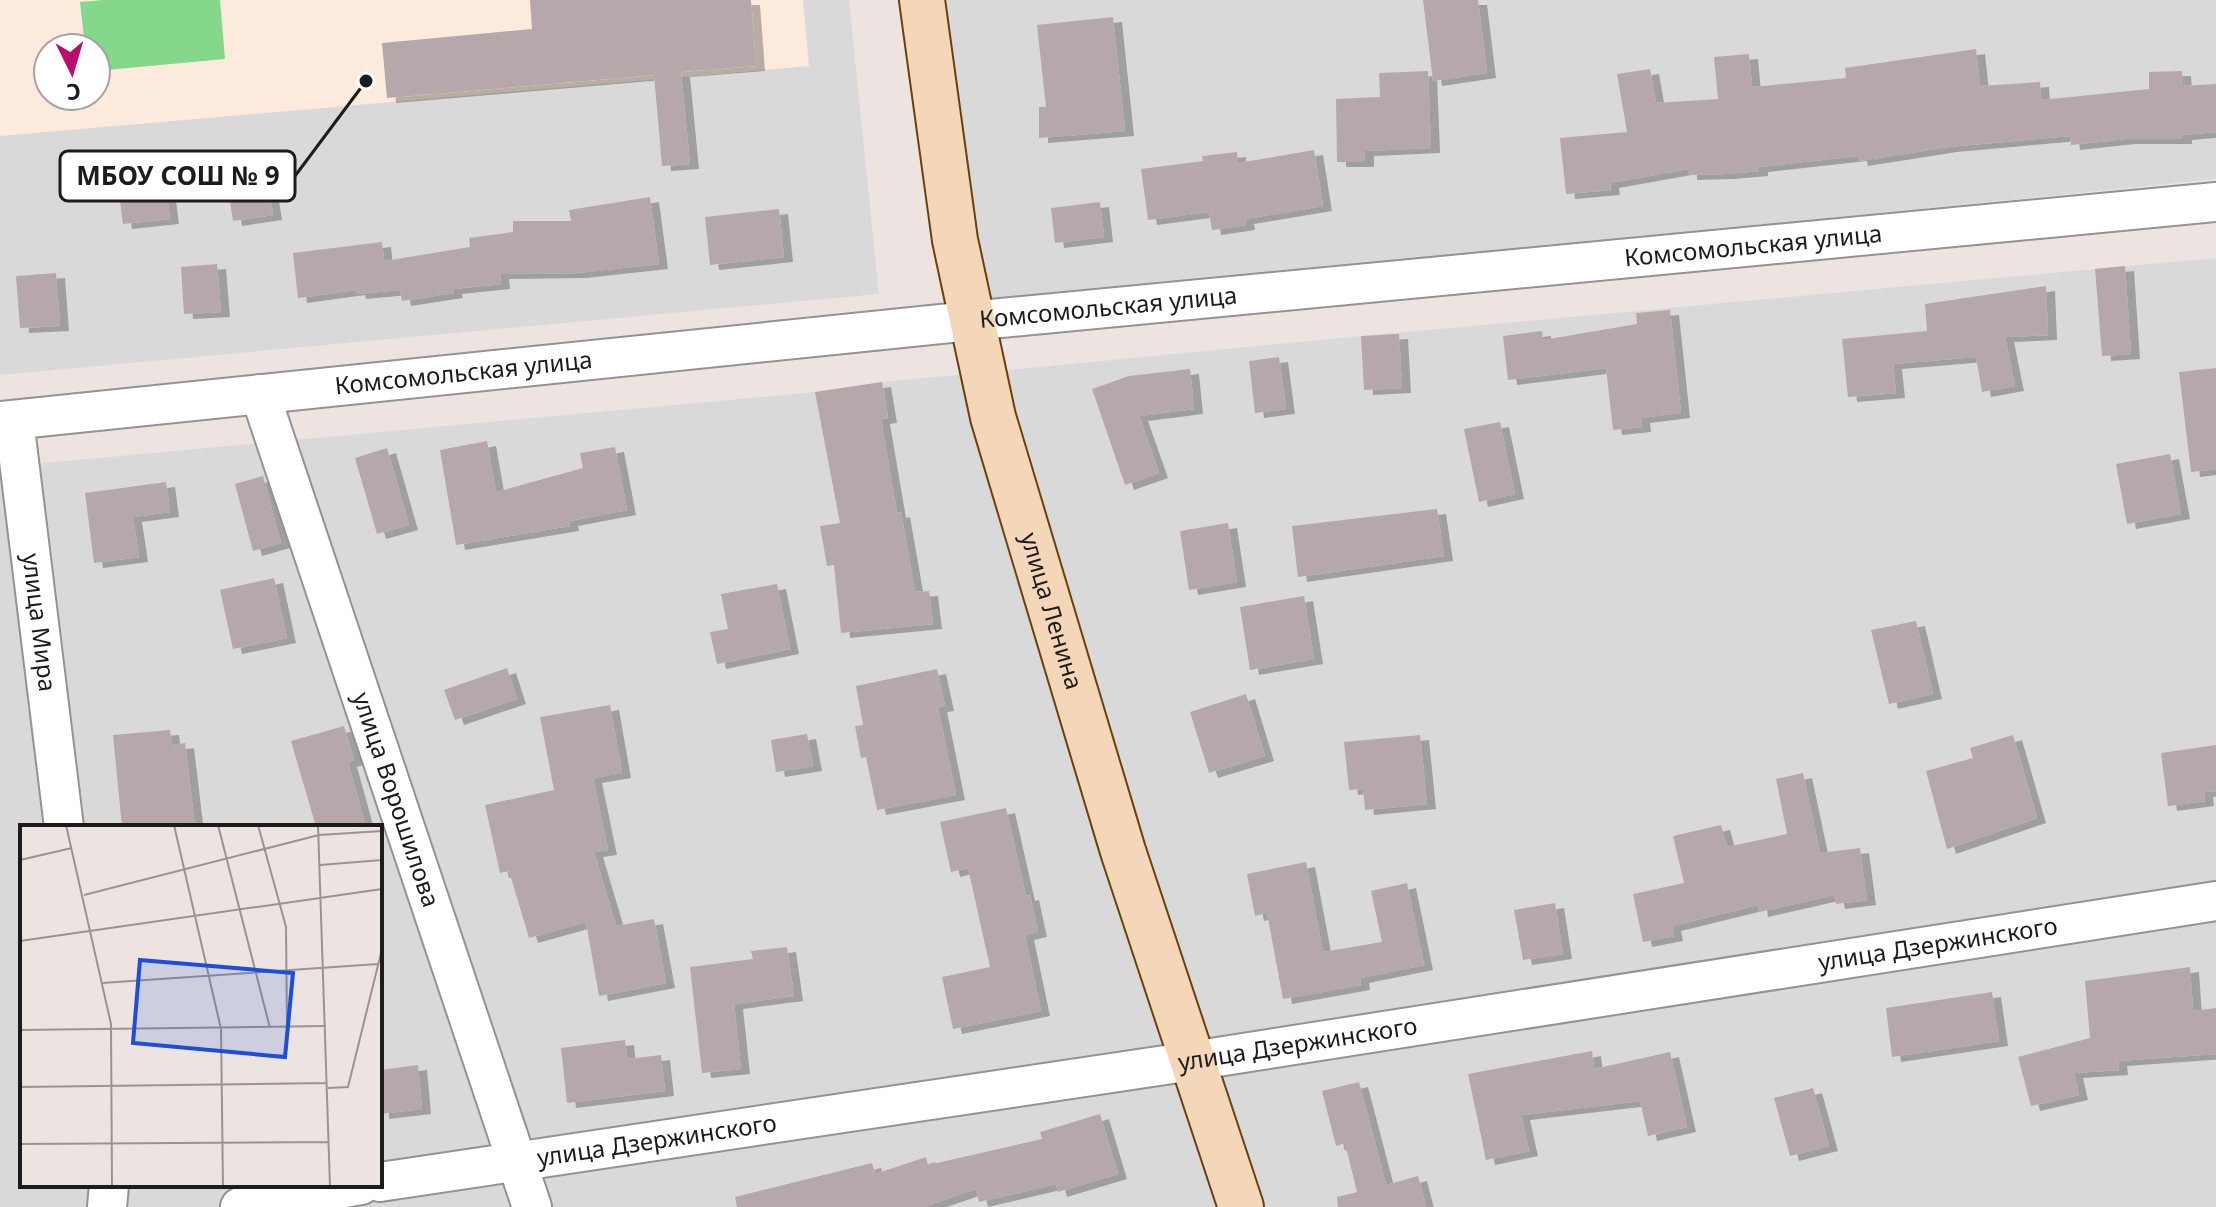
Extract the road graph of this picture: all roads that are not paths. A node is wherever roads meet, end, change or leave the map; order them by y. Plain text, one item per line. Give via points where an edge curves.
1 (922, 0) edge
2 (2216, 202) edge
3 (970, 321) junction
4 (260, 394) junction
5 (7, 420) edge
6 (64, 825) edge
7 (2216, 901) edge
8 (1192, 1061) junction
9 (517, 1161) junction
10 (382, 1182) edge
11 (109, 1187) edge
12 (350, 1187) edge
13 (107, 1207) edge
14 (240, 1207) edge
15 (532, 1207) edge
16 (1241, 1207) edge

1 - 3 street, улица Ленина
2 - 3 street, Комсомольская улица
3 - 4 street, Комсомольская улица
3 - 8 street, улица Ленина via 1056,633
4 - 5 street, Комсомольская улица
4 - 9 street, улица Ворошилова
5 - 6 street, улица Мира
7 - 8 street, улица Дзержинского
8 - 9 street, улица Дзержинского
8 - 16 street, улица Ленина
9 - 10 street, улица Дзержинского
9 - 15 street, улица Ворошилова
11 - 13 street
12 - 14 street

